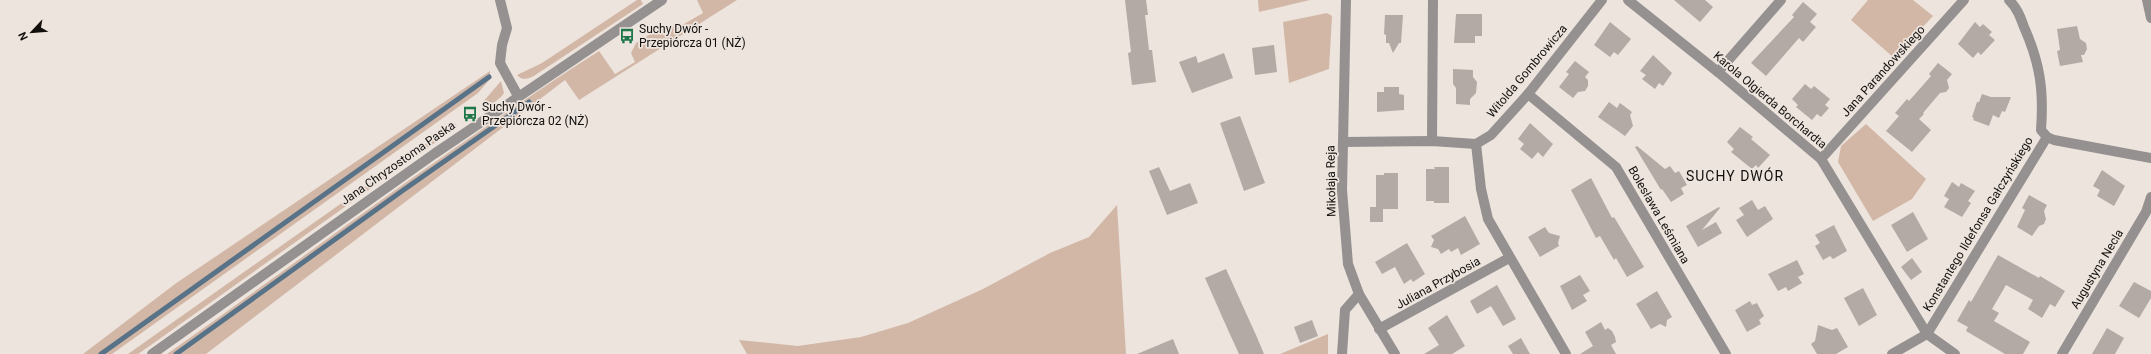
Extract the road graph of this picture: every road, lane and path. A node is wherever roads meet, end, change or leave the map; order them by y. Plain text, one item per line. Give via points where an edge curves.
1 (500, 0) edge
2 (662, 0) edge
3 (1346, 0) edge
4 (1433, 0) edge
5 (1602, 0) edge
6 (1628, 0) edge
7 (1781, 0) edge
8 (1964, 0) edge
9 (2009, 0) edge
10 (2147, 0) edge
11 (2151, 18) edge
12 (1718, 72) junction
13 (1528, 94) junction
14 (518, 96) junction
15 (2047, 137) junction
16 (1343, 142) junction
17 (1432, 142) junction
18 (1476, 144) junction
19 (2151, 158) edge
20 (1821, 159) junction
21 (2151, 196) edge
22 (1509, 258) junction
23 (1359, 294) junction
24 (1379, 329) junction
25 (1927, 334) junction
26 (152, 354) edge
27 (1342, 354) edge
28 (1394, 354) edge
29 (1566, 354) edge
30 (1726, 354) edge
31 (1892, 354) edge
32 (1955, 354) edge
33 (2062, 354) edge

1 - 14 street via 507,28 500,62
2 - 14 street, Jana Chryzostoma Paska
3 - 16 street, Mikołaja Reja
4 - 17 street
5 - 13 street, Witolda Gombrowicza
6 - 12 street, Karola Olgierda Borchardta
7 - 12 street
8 - 20 street, Jana Parandowskiego
9 - 15 street, Konstantego Ildefonsa Gałczyńskiego via 2016,7 2036,53 2043,101 2041,130
10 - 11 street
12 - 20 street, Karola Olgierda Borchardta
13 - 18 street, Witolda Gombrowicza via 1492,135
13 - 30 street, Bolesława Leśmiana via 1616,167
14 - 26 street, Jana Chryzostoma Paska
15 - 19 street
15 - 25 street, Konstantego Ildefonsa Gałczyńskiego
16 - 17 street
16 - 23 street, Mikołaja Reja via 1342,190 1348,264
17 - 18 street
18 - 22 street via 1481,189 1488,219
20 - 25 street, Karola Olgierda Borchardta
21 - 33 street, Augustyna Necla via 2146,212
22 - 24 street, Juliana Przybosia
22 - 29 street
23 - 24 street, Mikołaja Reja
23 - 27 street via 1345,310
24 - 28 street, Mikołaja Reja
25 - 31 street, Konstantego Ildefonsa Gałczyńskiego
25 - 32 street, Karola Olgierda Borchardta

